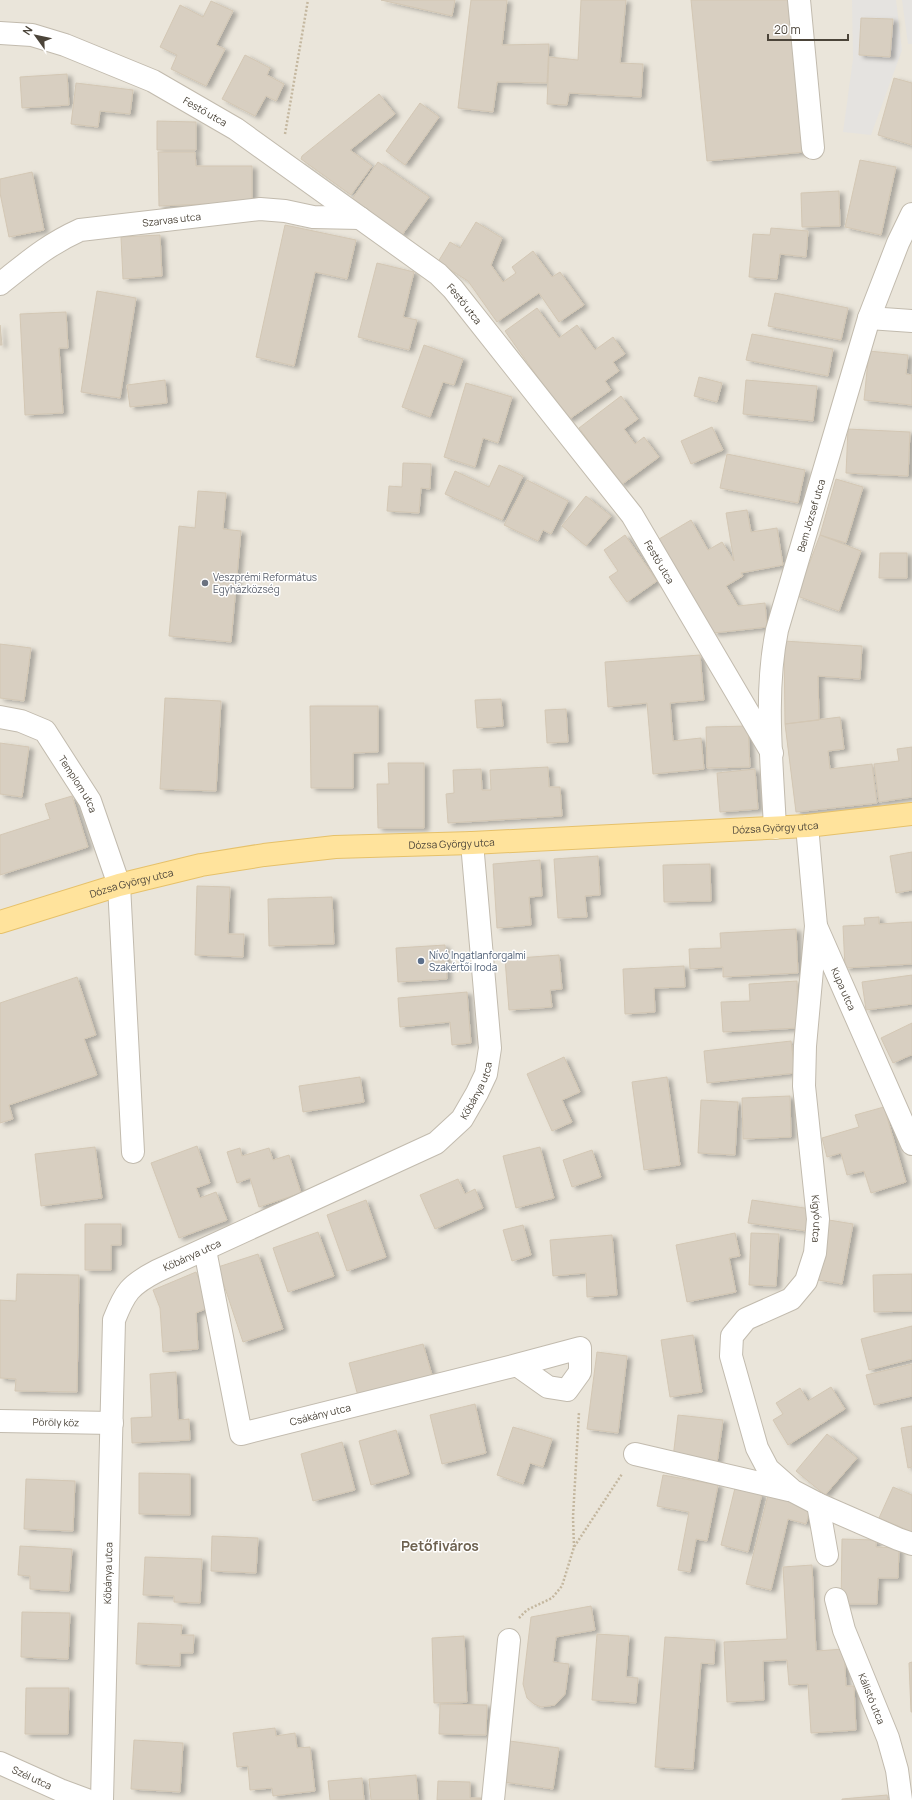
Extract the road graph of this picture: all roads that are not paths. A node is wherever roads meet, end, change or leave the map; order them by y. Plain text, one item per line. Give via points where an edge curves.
1 (799, 0) edge
2 (0, 33) edge
3 (813, 148) dead end
4 (912, 214) edge
5 (360, 218) junction
6 (0, 284) edge
7 (869, 318) junction
8 (912, 321) edge
9 (0, 718) edge
10 (772, 753) junction
11 (912, 814) edge
12 (807, 826) junction
13 (775, 828) junction
14 (472, 843) junction
15 (119, 885) junction
16 (0, 922) edge
17 (816, 926) junction
18 (912, 1144) edge
19 (133, 1152) dead end
20 (204, 1250) junction
21 (518, 1365) junction
22 (0, 1422) edge
23 (112, 1424) junction
24 (635, 1454) road end
25 (793, 1491) junction
26 (818, 1504) junction
27 (912, 1544) edge
28 (827, 1555) dead end
29 (836, 1599) dead end
30 (509, 1640) road end
31 (0, 1763) edge
32 (87, 1800) edge
33 (102, 1800) edge
34 (493, 1800) edge
35 (901, 1800) edge

1 - 3 street
2 - 5 street, Festő utca via 32,35 65,45 153,81 236,129
4 - 7 street, Bem József utca
5 - 6 street, Szarvas utca via 313,217 260,209 80,230 58,240 34,256
5 - 10 street, Festő utca via 438,274 453,289 632,515
7 - 8 street
7 - 10 street, Bem József utca via 776,630 770,680
9 - 15 street, Templom utca via 21,721 45,731 90,801
10 - 13 street, Bem József utca
11 - 12 main road, Dózsa György utca
12 - 13 main road, Dózsa György utca
12 - 17 street, Kupa utca
13 - 14 main road, Dózsa György utca
14 - 15 main road, Dózsa György utca via 335,847 264,855 201,865
14 - 20 street, Kőbánya utca via 490,1048 486,1074 462,1119 436,1143
15 - 16 main road, Dózsa György utca
15 - 19 street, Templom utca
17 - 18 street, Kupa utca
17 - 25 street, Kígyó utca via 804,1086 818,1219 815,1253 806,1281 791,1300 746,1319 732,1336 731,1356 757,1448 768,1469
20 - 21 street, Csákány utca via 241,1434
20 - 23 street, Kőbánya utca via 140,1280 123,1297 114,1320
21 - 21 street, Csákány utca via 580,1348 580,1372 567,1390 548,1387
22 - 23 street, Pöröly köz
23 - 33 street, Kőbánya utca
24 - 25 street
25 - 26 street, Kígyó utca
26 - 27 street, Kígyó utca
26 - 28 street
29 - 35 street, Kálistó utca via 844,1630 888,1738 897,1770
30 - 34 street
31 - 32 street, Szél utca

